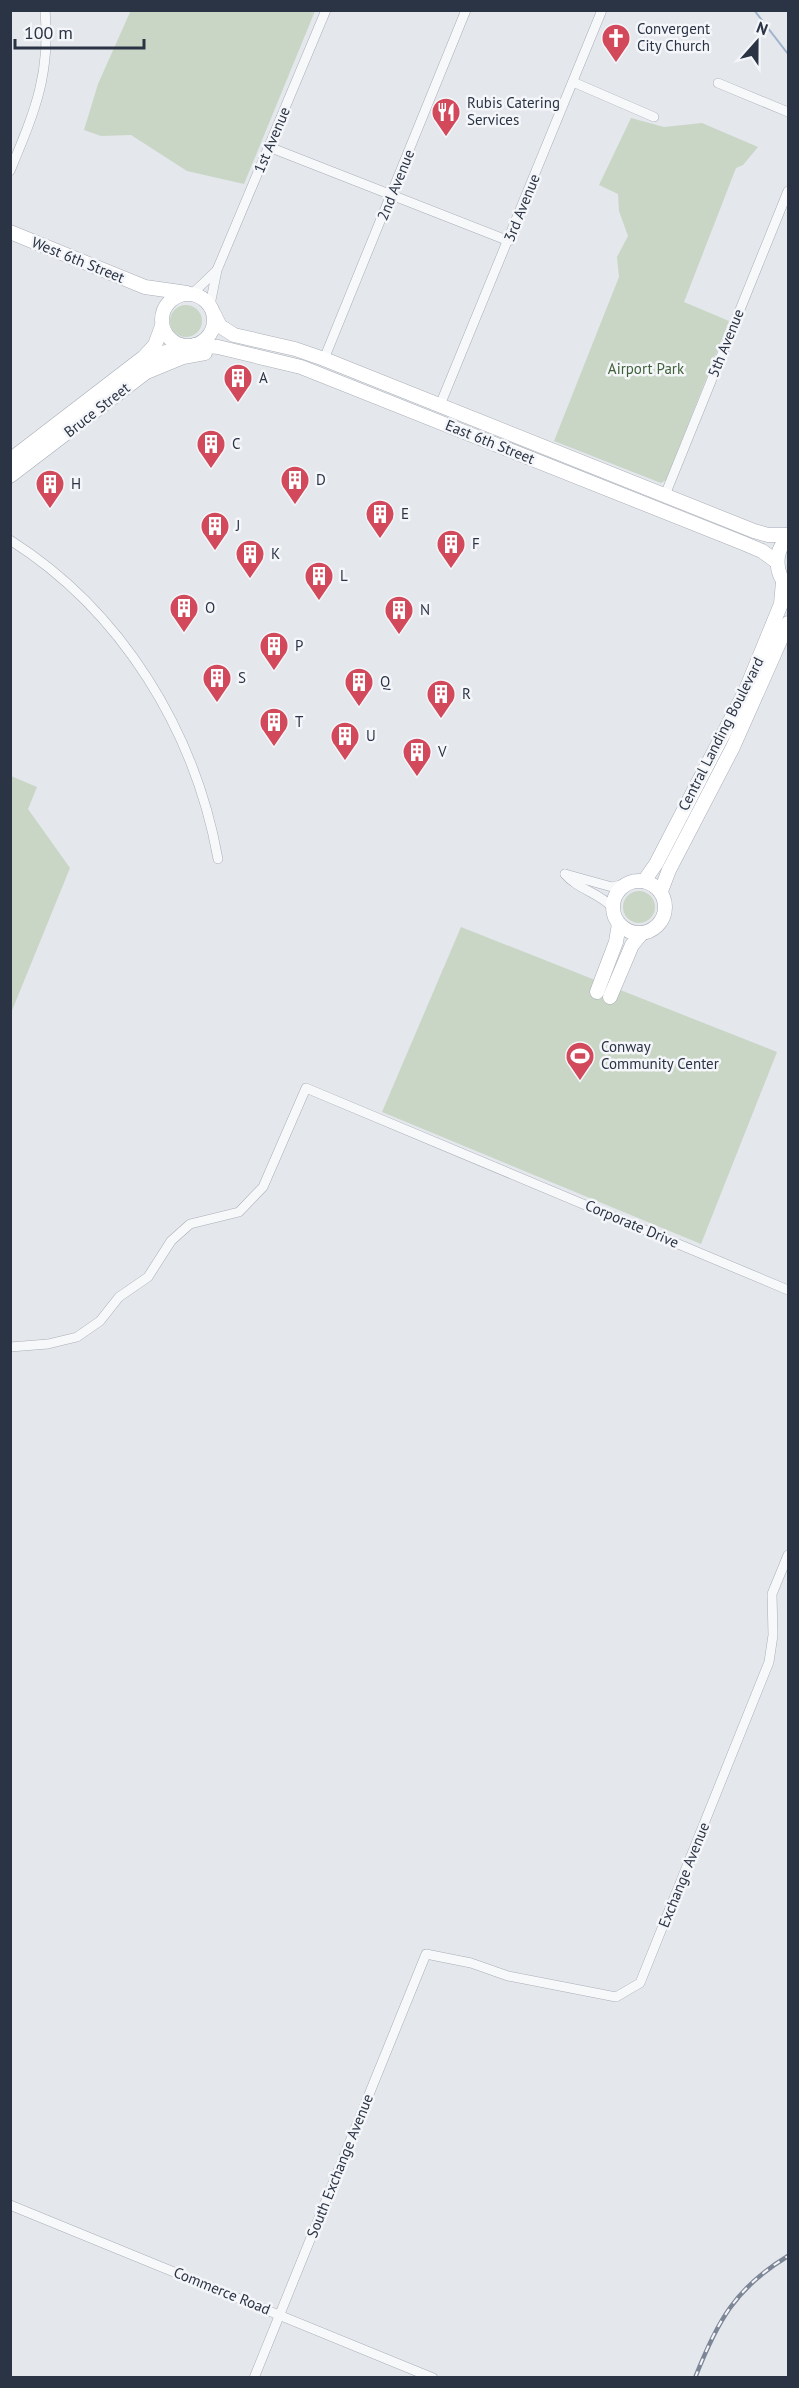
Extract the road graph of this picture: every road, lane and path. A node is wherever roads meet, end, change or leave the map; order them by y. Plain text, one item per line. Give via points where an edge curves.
1 (45, 10) edge
2 (326, 10) edge
3 (466, 10) edge
4 (602, 10) edge
5 (573, 82) junction
6 (718, 83) dead end
7 (789, 111) edge
8 (654, 117) dead end
9 (269, 147) junction
10 (10, 171) edge
11 (789, 191) edge
12 (391, 197) junction
13 (10, 232) edge
14 (509, 241) junction
15 (217, 270) junction
16 (145, 287) junction
17 (189, 293) junction
18 (212, 310) junction
19 (163, 319) junction
20 (188, 346) junction
21 (242, 353) junction
22 (324, 359) junction
23 (145, 373) junction
24 (440, 405) junction
25 (10, 460) edge
26 (10, 476) edge
27 (665, 495) junction
28 (789, 536) edge
29 (10, 540) edge
30 (777, 562) junction
31 (786, 585) edge
32 (789, 623) edge
33 (218, 860) dead end
34 (644, 881) junction
35 (629, 883) junction
36 (661, 891) junction
37 (613, 908) junction
38 (619, 924) junction
39 (642, 933) junction
40 (789, 1290) edge
41 (10, 1347) edge
42 (789, 1556) edge
43 (426, 1954) joint
44 (10, 2205) edge
45 (279, 2315) junction
46 (254, 2378) edge
47 (433, 2378) edge

1 - 10 street via 42,91
2 - 9 street, 1st Avenue
3 - 12 street, 2nd Avenue
4 - 5 street, 3rd Avenue
5 - 8 street
5 - 14 street, 3rd Avenue
6 - 7 street
9 - 12 street
9 - 15 street, 1st Avenue
11 - 27 street, 5th Avenue
12 - 14 street
12 - 22 street, 2nd Avenue
13 - 16 street, West 6th Street
14 - 24 street, 3rd Avenue
15 - 17 street, 1st Avenue via 210,280
15 - 18 street, 1st Avenue
16 - 17 street, West 6th Street
16 - 19 street
17 - 18 street
17 - 19 street via 172,299
18 - 20 street via 211,334
18 - 22 street, East 6th Street via 220,326 234,335
19 - 20 street via 170,339
19 - 25 street, Bruce Street via 151,351
20 - 21 street, East 6th Street
20 - 23 street, Bruce Street via 163,353
21 - 23 street via 195,354
21 - 30 street, East 6th Street via 320,374 743,543
22 - 24 street, East 6th Street
23 - 26 street, Bruce Street
24 - 27 street, East 6th Street
27 - 28 street, East 6th Street via 754,531
28 - 30 street
29 - 33 street via 80,594 143,669 191,759 210,816
30 - 31 street
31 - 34 street, Central Landing Boulevard via 745,692
32 - 36 street, Central Landing Boulevard
34 - 35 street
34 - 36 street
35 - 37 street via 617,893
35 - 37 street via 612,887 565,874 572,883 590,890
36 - 39 street, Central Landing Boulevard via 666,904 663,920
37 - 38 street
38 - 39 street
38 - 39 street, Central Landing Boulevard via 603,995
40 - 41 street, Corporate Drive via 306,1088 263,1187 239,1212 190,1224 171,1241 148,1277 119,1297 100,1321 77,1337
42 - 43 street, Exchange Avenue via 772,1594 769,1662 640,1983 616,1997 508,1976
43 - 45 street, South Exchange Avenue
44 - 45 street, Commerce Road
45 - 46 street, South Exchange Avenue
45 - 47 street, Commerce Road

